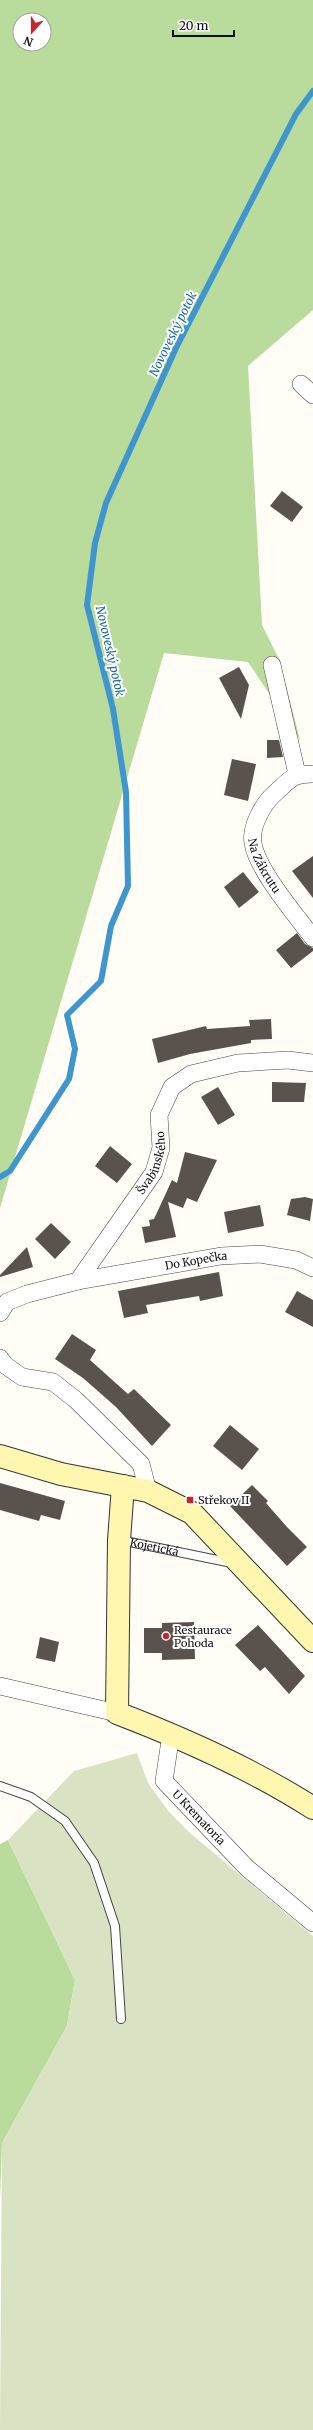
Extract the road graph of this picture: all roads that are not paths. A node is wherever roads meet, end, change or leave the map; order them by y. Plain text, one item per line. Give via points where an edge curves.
1 (272, 664) dead end
2 (305, 774) edge
3 (313, 938) edge
4 (313, 1063) edge
5 (313, 1268) edge
6 (78, 1281) junction
7 (0, 1313) edge
8 (0, 1358) edge
9 (0, 1456) edge
10 (123, 1486) junction
11 (148, 1490) junction
12 (120, 1540) junction
13 (243, 1565) junction
14 (313, 1641) edge
15 (0, 1686) edge
16 (117, 1713) junction
17 (171, 1734) junction
18 (0, 1786) edge
19 (313, 1808) edge
20 (313, 1923) edge
21 (121, 2019) dead end

1 - 2 street, Na Zákrutu
2 - 3 street, Na Zákrutu via 268,799 257,819 252,842 263,870
4 - 6 street, Švabinského via 288,1060 238,1064 191,1074 172,1087 159,1115 161,1148 154,1172
5 - 6 street, Do Kopečka via 296,1260 260,1254 229,1256
6 - 7 street via 7,1302
8 - 11 street via 5,1365 22,1377 53,1382 76,1400 141,1464
9 - 10 street via 61,1474
10 - 11 street
10 - 12 street, Kojetická
11 - 13 street via 192,1513
12 - 13 lane, Kojetická
12 - 16 street
13 - 14 street
15 - 16 street
16 - 17 street
17 - 19 street via 282,1788
17 - 20 street, U Krematoria via 164,1781 247,1868
18 - 21 lane via 31,1797 65,1821 94,1863 115,1926

